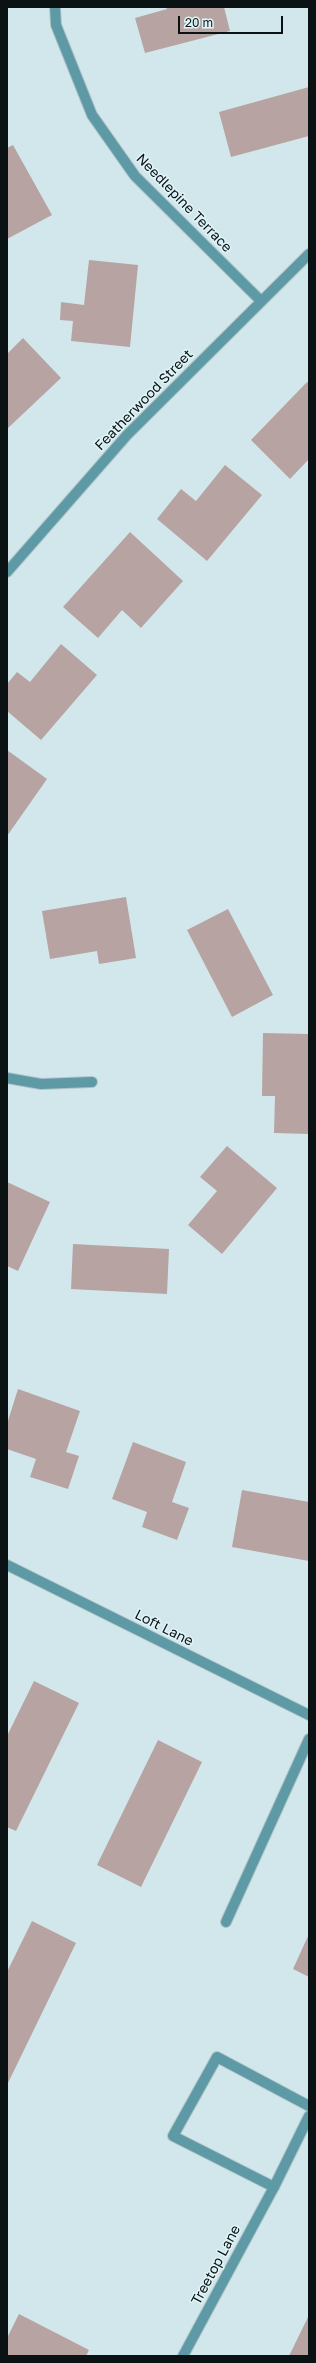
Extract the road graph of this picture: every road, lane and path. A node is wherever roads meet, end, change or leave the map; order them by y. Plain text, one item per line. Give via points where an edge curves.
1 (55, 7) edge
2 (309, 254) edge
3 (260, 300) junction
4 (7, 572) edge
5 (7, 1078) edge
6 (92, 1082) dead end
7 (7, 1565) edge
8 (309, 1715) edge
9 (309, 1739) edge
10 (226, 1922) dead end
11 (309, 2106) edge
12 (309, 2116) edge
13 (274, 2187) junction
14 (183, 2356) edge

1 - 3 street, Needlepine Terrace via 56,25 92,115 135,176
2 - 3 street, Featherwood Street
3 - 4 street, Featherwood Street via 127,435
5 - 6 street via 41,1084
7 - 8 street, Loft Lane
9 - 10 street
11 - 13 street via 217,2057 173,2136
12 - 13 street, Treetop Lane
13 - 14 street, Treetop Lane

